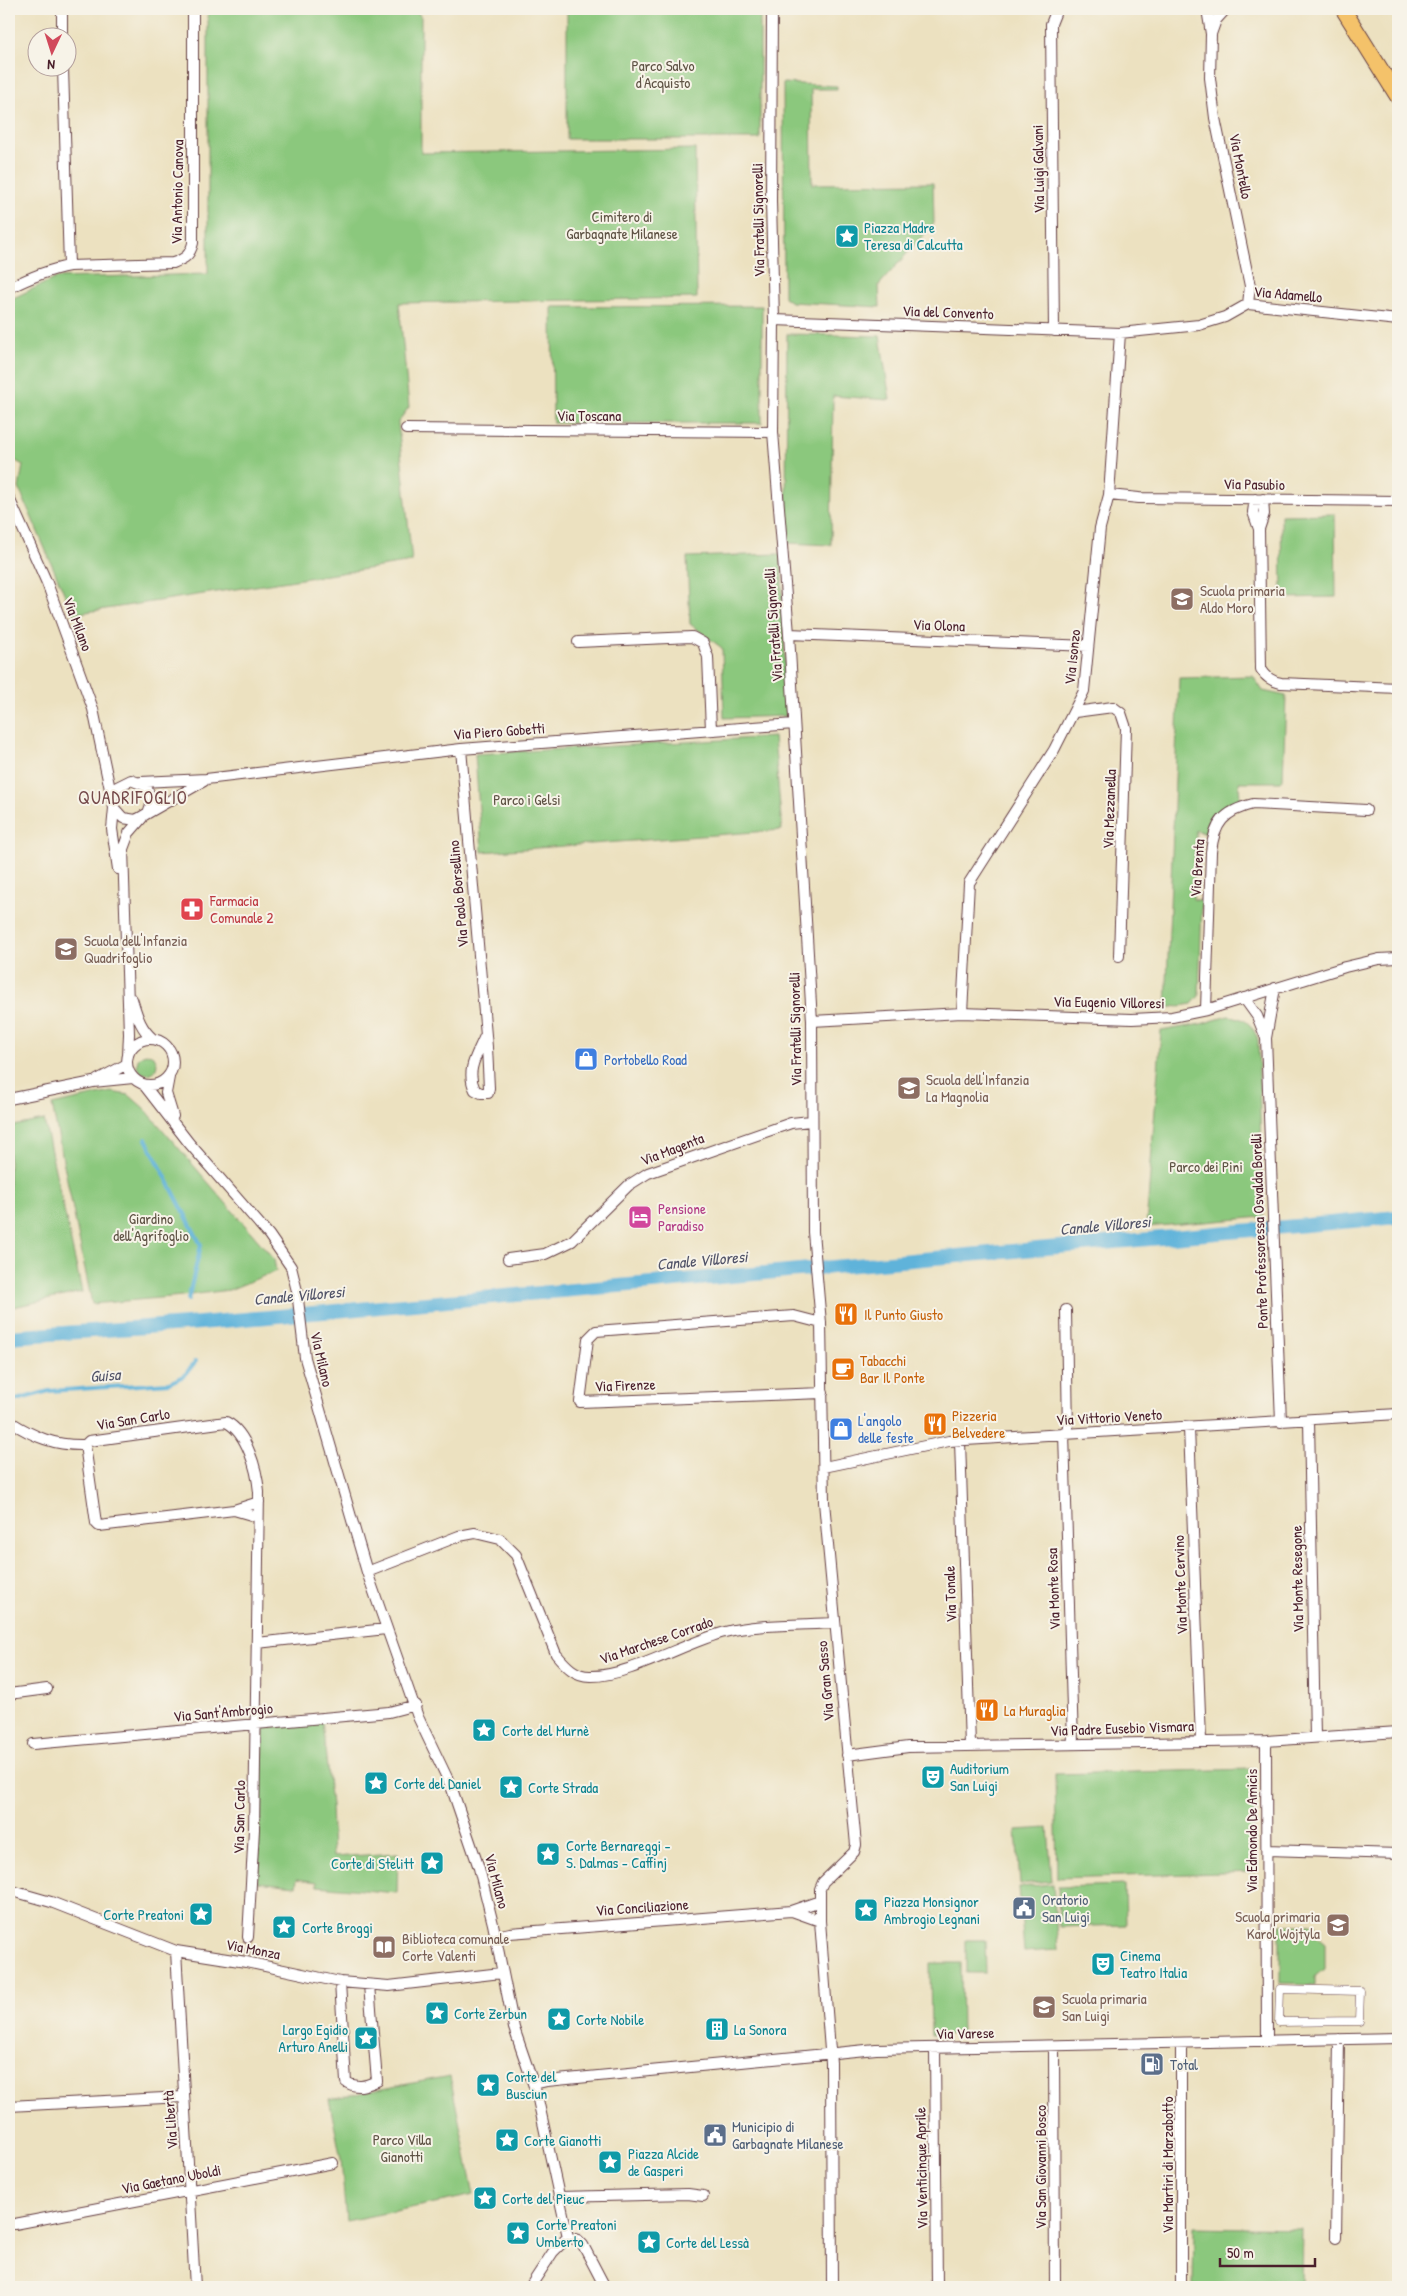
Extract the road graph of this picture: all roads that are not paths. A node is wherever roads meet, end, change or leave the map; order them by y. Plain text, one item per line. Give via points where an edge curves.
1 (62, 9) edge
2 (192, 9) edge
3 (772, 9) edge
4 (1057, 9) edge
5 (1207, 9) edge
6 (1226, 9) edge
7 (1343, 9) edge
8 (62, 28) edge
9 (1211, 34) junction
10 (63, 78) edge
11 (1398, 98) edge
12 (70, 266) junction
13 (9, 288) edge
14 (1248, 304) junction
15 (774, 320) junction
16 (1398, 320) edge
17 (1054, 331) junction
18 (1120, 333) junction
19 (406, 429) dead end
20 (773, 432) junction
21 (1109, 495) junction
22 (9, 498) edge
23 (1259, 499) junction
24 (1398, 501) edge
25 (789, 634) junction
26 (578, 642) dead end
27 (1088, 646) junction
28 (1398, 688) edge
29 (1075, 712) junction
30 (794, 724) junction
31 (711, 730) junction
32 (461, 749) junction
33 (106, 766) junction
34 (206, 779) junction
35 (141, 782) junction
36 (120, 784) junction
37 (113, 804) junction
38 (1366, 810) dead end
39 (145, 815) junction
40 (123, 894) junction
41 (1119, 956) dead end
42 (1398, 958) edge
43 (128, 983) junction
44 (1275, 988) junction
45 (1244, 998) junction
46 (1206, 1010) junction
47 (962, 1013) junction
48 (812, 1021) junction
49 (485, 1036) junction
50 (1266, 1038) junction
51 (153, 1039) junction
52 (127, 1060) junction
53 (169, 1077) junction
54 (133, 1078) junction
55 (93, 1082) junction
56 (144, 1085) junction
57 (9, 1099) edge
58 (811, 1121) junction
59 (177, 1126) junction
60 (508, 1259) dead end
61 (819, 1293) joint
62 (1066, 1310) dead end
63 (821, 1323) junction
64 (823, 1393) junction
65 (1398, 1414) edge
66 (9, 1420) edge
67 (1309, 1420) junction
68 (1282, 1422) junction
69 (1189, 1428) junction
70 (1066, 1433) junction
71 (960, 1440) junction
72 (85, 1445) junction
73 (824, 1467) junction
74 (259, 1502) junction
75 (234, 1510) junction
76 (258, 1517) junction
77 (367, 1572) junction
78 (835, 1623) junction
79 (386, 1629) junction
80 (256, 1643) junction
81 (47, 1689) dead end
82 (9, 1694) edge
83 (416, 1705) junction
84 (254, 1725) junction
85 (1398, 1732) edge
86 (1315, 1737) junction
87 (1201, 1740) junction
88 (1266, 1741) junction
89 (33, 1744) dead end
90 (1073, 1744) junction
91 (970, 1746) junction
92 (847, 1755) junction
93 (1266, 1850) junction
94 (1398, 1854) edge
95 (9, 1890) edge
96 (820, 1901) junction
97 (791, 1911) junction
98 (820, 1921) junction
99 (496, 1936) junction
100 (248, 1937) tunnel mouth
101 (176, 1951) junction
102 (502, 1973) junction
103 (340, 1982) junction
104 (369, 1985) junction
105 (1279, 2022) joint
106 (1398, 2038) edge
107 (1340, 2040) junction
108 (1267, 2042) junction
109 (1181, 2043) junction
110 (1054, 2046) junction
111 (935, 2048) junction
112 (830, 2052) junction
113 (534, 2084) junction
114 (183, 2097) junction
115 (9, 2106) edge
116 (333, 2163) dead end
117 (190, 2191) junction
118 (703, 2196) dead end
119 (559, 2197) junction
120 (15, 2224) dead end
121 (568, 2238) junction
122 (1336, 2238) dead end
123 (195, 2287) edge
124 (530, 2287) edge
125 (605, 2287) edge
126 (832, 2287) edge
127 (937, 2287) edge
128 (1055, 2287) edge
129 (1181, 2287) edge

1 - 8 street
2 - 12 street, Via Antonio Canova via 191,252 173,263
3 - 15 street, Via Fratelli Signorelli
4 - 17 street, Via Luigi Galvani via 1051,24
5 - 9 street, Via Montello
6 - 9 street, Via Montello via 1216,20
7 - 11 main road
9 - 14 street, Via Montello via 1210,78 1215,118 1248,277
10 - 12 street
12 - 13 street, Via Antonio Canova via 43,272
14 - 16 street, Via Adamello
14 - 18 street, Via Adamello via 1226,317 1199,325
15 - 17 street, Via del Convento
15 - 20 street, Via Fratelli Signorelli
17 - 18 street, Via del Convento
18 - 21 street, Via Isonzo
19 - 20 street, Via Toscana
20 - 25 street, Via Fratelli Signorelli
21 - 23 street, Via Pasubio
21 - 27 street, Via Isonzo via 1100,528
22 - 33 street, Via Milano via 47,583 76,660 93,709
23 - 24 street, Via Pasubio
23 - 28 street via 1253,512 1259,529 1261,669 1269,679 1281,683
25 - 27 street, Via Olona
25 - 30 street, Via Fratelli Signorelli
26 - 31 street via 692,637 703,643 708,657
27 - 29 street, Via Isonzo via 1084,691
29 - 41 street, Via Mezzanella via 1113,706 1122,713 1126,728
29 - 47 street, Via Isonzo via 1028,793 969,883
30 - 31 street, Via Piero Gobetti
30 - 48 street, Via Fratelli Signorelli
31 - 32 street, Via Piero Gobetti
32 - 34 street, Via Piero Gobetti
32 - 49 street, Via Paolo Borsellino
33 - 36 street, Via Milano
33 - 37 street, Via Milano
34 - 35 street, Via Piero Gobetti
34 - 39 street, Via Piero Gobetti
35 - 36 street via 131,780
35 - 39 street via 152,796
36 - 37 street via 114,791
37 - 39 street via 123,818 136,820
37 - 40 street, Via Milano via 112,829
38 - 46 street, Via Brenta via 1253,804 1227,814 1219,823 1212,837
39 - 40 street, Via Milano via 124,842
40 - 43 street, Via Milano
42 - 44 street, Via Eugenio Villoresi via 1345,967
43 - 51 street, Via Milano via 138,1021
43 - 52 street, Via Milano
44 - 45 street, Via Eugenio Villoresi
44 - 50 street, Ponte Professoressa Osvalda Borelli
45 - 46 street, Via Eugenio Villoresi
45 - 50 street, Ponte Professoressa Osvalda Borelli via 1257,1016
46 - 47 street, Via Eugenio Villoresi via 1156,1019
47 - 48 street, Via Eugenio Villoresi
48 - 58 street, Via Fratelli Signorelli
49 - 49 street, Via Paolo Borsellino via 490,1088 484,1094 475,1090 472,1077 474,1058
50 - 68 street, Ponte Professoressa Osvalda Borelli
51 - 52 street via 135,1045
51 - 53 street via 172,1051 174,1066
52 - 54 street
52 - 55 street
53 - 56 street via 157,1085
53 - 59 street, Via Milano via 166,1093
54 - 55 street
54 - 56 street
55 - 57 street
56 - 59 street, Via Milano
58 - 60 street, Via Magenta via 791,1123 654,1171 629,1185 572,1241 545,1254
58 - 61 street, Via Fratelli Signorelli
59 - 77 street, Via Milano via 280,1249 291,1267 297,1291 302,1345
61 - 63 street, Via Gran Sasso
62 - 70 street, Via Monte Rosa
63 - 64 street, Via Gran Sasso
63 - 64 street, Via Firenze via 794,1316 596,1331 588,1339 580,1402
64 - 73 street, Via Gran Sasso
65 - 67 street, Via Vittorio Veneto
66 - 72 street via 45,1440
67 - 68 street, Via Vittorio Veneto
67 - 86 street, Via Monte Resegone
68 - 69 street, Via Vittorio Veneto
69 - 70 street, Via Vittorio Veneto
69 - 87 street, Via Monte Cervino
70 - 71 street, Via Vittorio Veneto
70 - 90 street, Via Monte Rosa
71 - 73 street, Via Vittorio Veneto
71 - 91 street, Via Tonale
72 - 74 street, Via San Carlo via 89,1441 226,1422 239,1432 258,1483
72 - 75 street, Via San Carlo via 99,1526
73 - 78 street, Via Gran Sasso
74 - 75 street, Via San Carlo
74 - 76 street, Via San Carlo
75 - 76 street, Via San Carlo
76 - 80 street, Via San Carlo
77 - 78 street, Via Marchese Corrado via 459,1536 475,1533 500,1539 516,1555 556,1654 577,1674 588,1676 619,1671 713,1635 735,1630
77 - 79 street, Via Milano
78 - 92 street, Via Gran Sasso
79 - 80 street
79 - 83 street, Via Milano
80 - 84 street, Via San Carlo
81 - 82 street
83 - 84 street, Via Sant'Ambrogio via 389,1712
83 - 99 street, Via Milano via 418,1717 451,1786 466,1828
84 - 89 street, Via Sant'Ambrogio
84 - 100 street, Via San Carlo via 254,1829
85 - 86 street, Via Padre Eusebio Vismara
86 - 88 street, Via Padre Eusebio Vismara
87 - 88 street, Via Padre Eusebio Vismara
87 - 90 street, Via Padre Eusebio Vismara
88 - 93 street, Via Edmondo De Amicis
90 - 91 street, Via Padre Eusebio Vismara
91 - 92 street, Via Padre Eusebio Vismara via 908,1747
92 - 96 street, Via Gran Sasso via 855,1849 823,1882
93 - 94 street
93 - 108 street, Via Edmondo De Amicis
95 - 101 street, Via Monza via 51,1902
96 - 97 street, Via Conciliazione
96 - 98 street, Via Gran Sasso
97 - 98 street, Via Conciliazione
97 - 99 street, Via Conciliazione
98 - 112 street, Via Gran Sasso
99 - 102 street, Via Milano
101 - 103 street, Via Monza via 246,1960
101 - 114 street, Via Libertà
102 - 104 street, Via Monza via 389,1986
102 - 113 street, Via Milano via 514,2028
103 - 104 street, Via Monza
103 - 104 street via 346,2082 353,2087 377,2081
105 - 105 street via 1359,2021 1360,1991 1280,1989
106 - 107 street, Via Varese
107 - 108 street, Via Varese
107 - 122 street
108 - 109 street, Via Varese
109 - 110 street, Via Varese
109 - 129 street, Via Martiri di Marzabotto
110 - 111 street, Via Varese
110 - 128 street, Via San Giovanni Bosco
111 - 112 street, Via Varese
111 - 127 street, Via Venticinque Aprile
112 - 113 street, Via Varese
112 - 126 street, Via Gran Sasso
113 - 119 street, Via Milano
114 - 115 street
114 - 117 street, Via Libertà
116 - 117 street, Via Gaetano Uboldi
117 - 120 street, Via Gaetano Uboldi
117 - 123 street, Via Libertà
118 - 119 street
119 - 121 street, Via Milano
121 - 124 street via 553,2252
121 - 125 street via 583,2245

